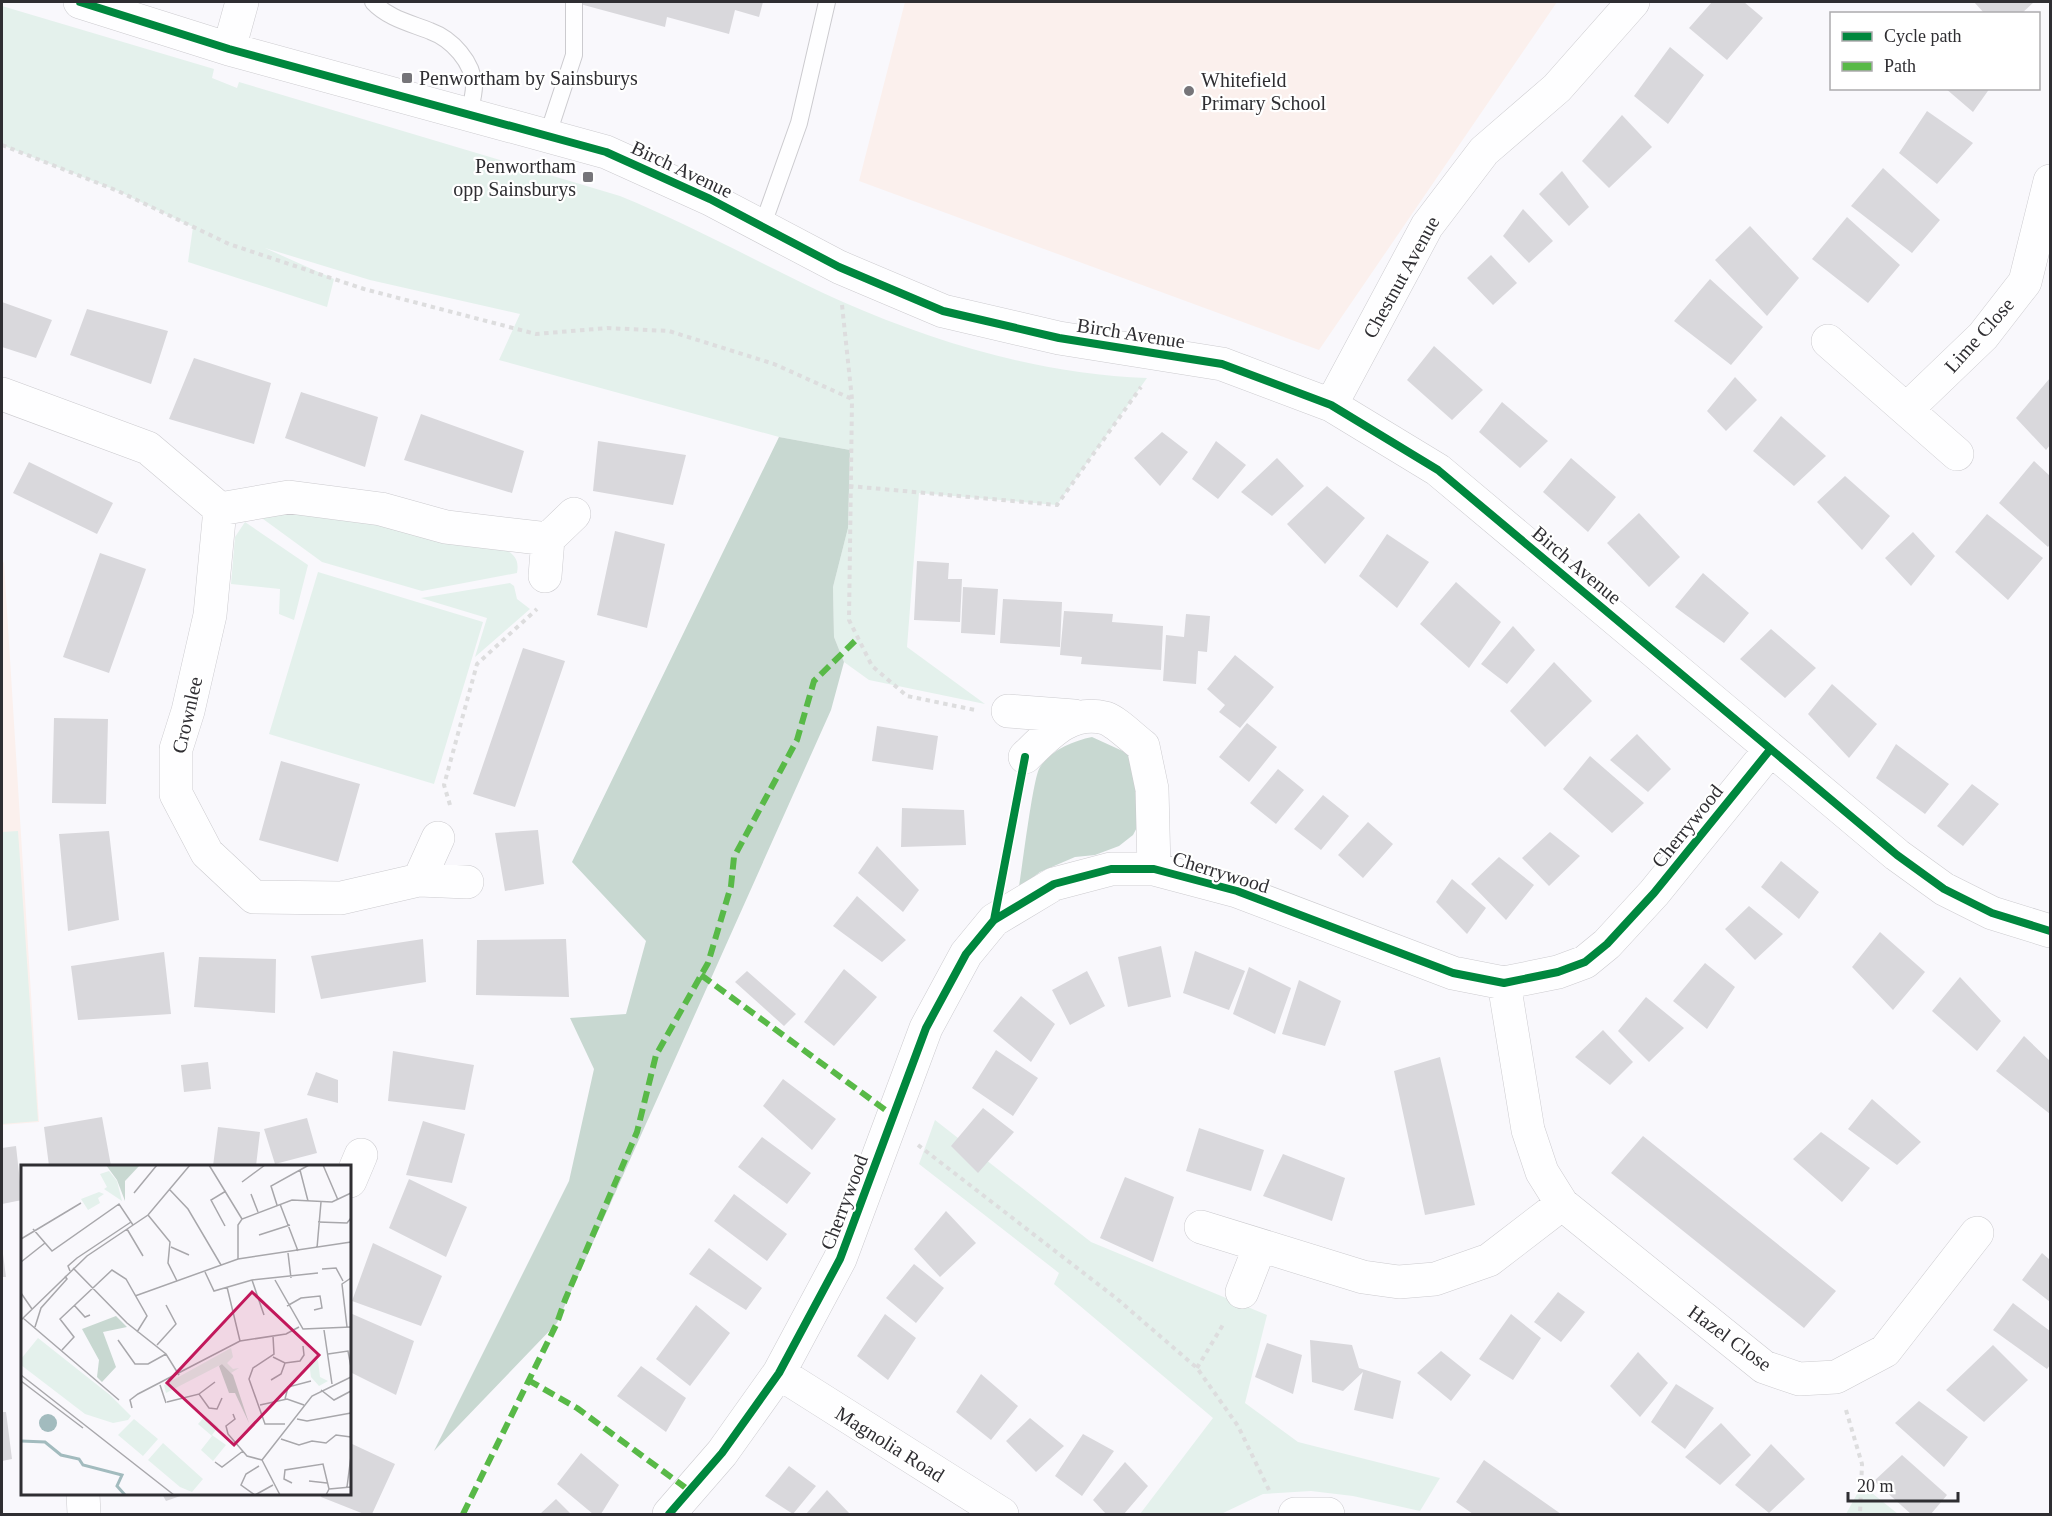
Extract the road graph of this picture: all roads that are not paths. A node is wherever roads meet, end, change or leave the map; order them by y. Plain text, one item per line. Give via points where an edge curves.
1 (80, 2) edge
2 (242, 2) edge
3 (373, 2) edge
4 (574, 2) edge
5 (827, 2) edge
6 (1633, 2) edge
7 (229, 49) junction
8 (469, 114) junction
9 (548, 134) junction
10 (2050, 182) edge
11 (762, 227) junction
12 (1828, 341) dead end
13 (2, 394) edge
14 (1331, 405) junction
15 (1908, 408) junction
16 (1957, 453) dead end
17 (220, 509) junction
18 (574, 514) dead end
19 (548, 539) junction
20 (545, 576) road end
21 (1008, 711) road end
22 (1074, 716) junction
23 (1769, 751) junction
24 (1025, 757) dead end
25 (438, 838) road end
26 (1154, 869) junction
27 (419, 880) junction
28 (467, 882) dead end
29 (2050, 931) edge
30 (1504, 983) junction
31 (1563, 1204) junction
32 (1201, 1227) dead end
33 (1977, 1233) dead end
34 (1260, 1246) junction
35 (1242, 1292) road end
36 (779, 1374) junction
37 (82, 1495) edge
38 (1283, 1505) edge
39 (84, 1515) edge
40 (669, 1515) edge
41 (1002, 1515) edge
42 (1328, 1515) edge

1 - 7 street, Birch Avenue
2 - 7 street
3 - 8 lane via 398,19 452,43 465,59 474,86
4 - 9 lane via 574,55
5 - 11 lane via 799,123
6 - 14 street, Chestnut Avenue via 1557,88 1484,151 1426,226
7 - 8 street, Birch Avenue
8 - 9 street, Birch Avenue
9 - 11 street, Birch Avenue via 606,152
10 - 15 street, Lime Close via 2025,282 1983,336
11 - 14 street, Birch Avenue via 838,267 943,311 1059,338 1221,364
12 - 15 street
13 - 17 street via 148,448
14 - 23 street, Birch Avenue via 1438,470
15 - 16 street
17 - 19 street via 289,497 381,508 446,527
17 - 27 street, Crownlee via 210,615 176,749 176,794 207,853 254,897 341,898
18 - 19 street
19 - 20 street
21 - 22 street, Cherrywood
22 - 24 street
22 - 26 street, Cherrywood via 1106,718 1143,746 1152,789
23 - 29 street, Birch Avenue via 1944,889 1992,913
23 - 30 street, Cherrywood via 1654,893 1607,944 1585,962
25 - 27 street
26 - 30 street, Cherrywood via 1237,891 1453,973
26 - 36 street, Cherrywood via 1111,869 1054,884 994,920 966,954 926,1028 840,1259
27 - 28 street, Crownlee
30 - 31 street, Hazel Close via 1528,1130 1542,1172
31 - 33 street, Hazel Close via 1764,1367 1799,1379 1836,1377 1885,1351
31 - 34 street via 1490,1260 1435,1280 1399,1282 1363,1277
32 - 34 street
34 - 35 street
36 - 40 street, Cherrywood via 722,1453
36 - 41 street, Magnolia Road
37 - 39 street
38 - 42 street

